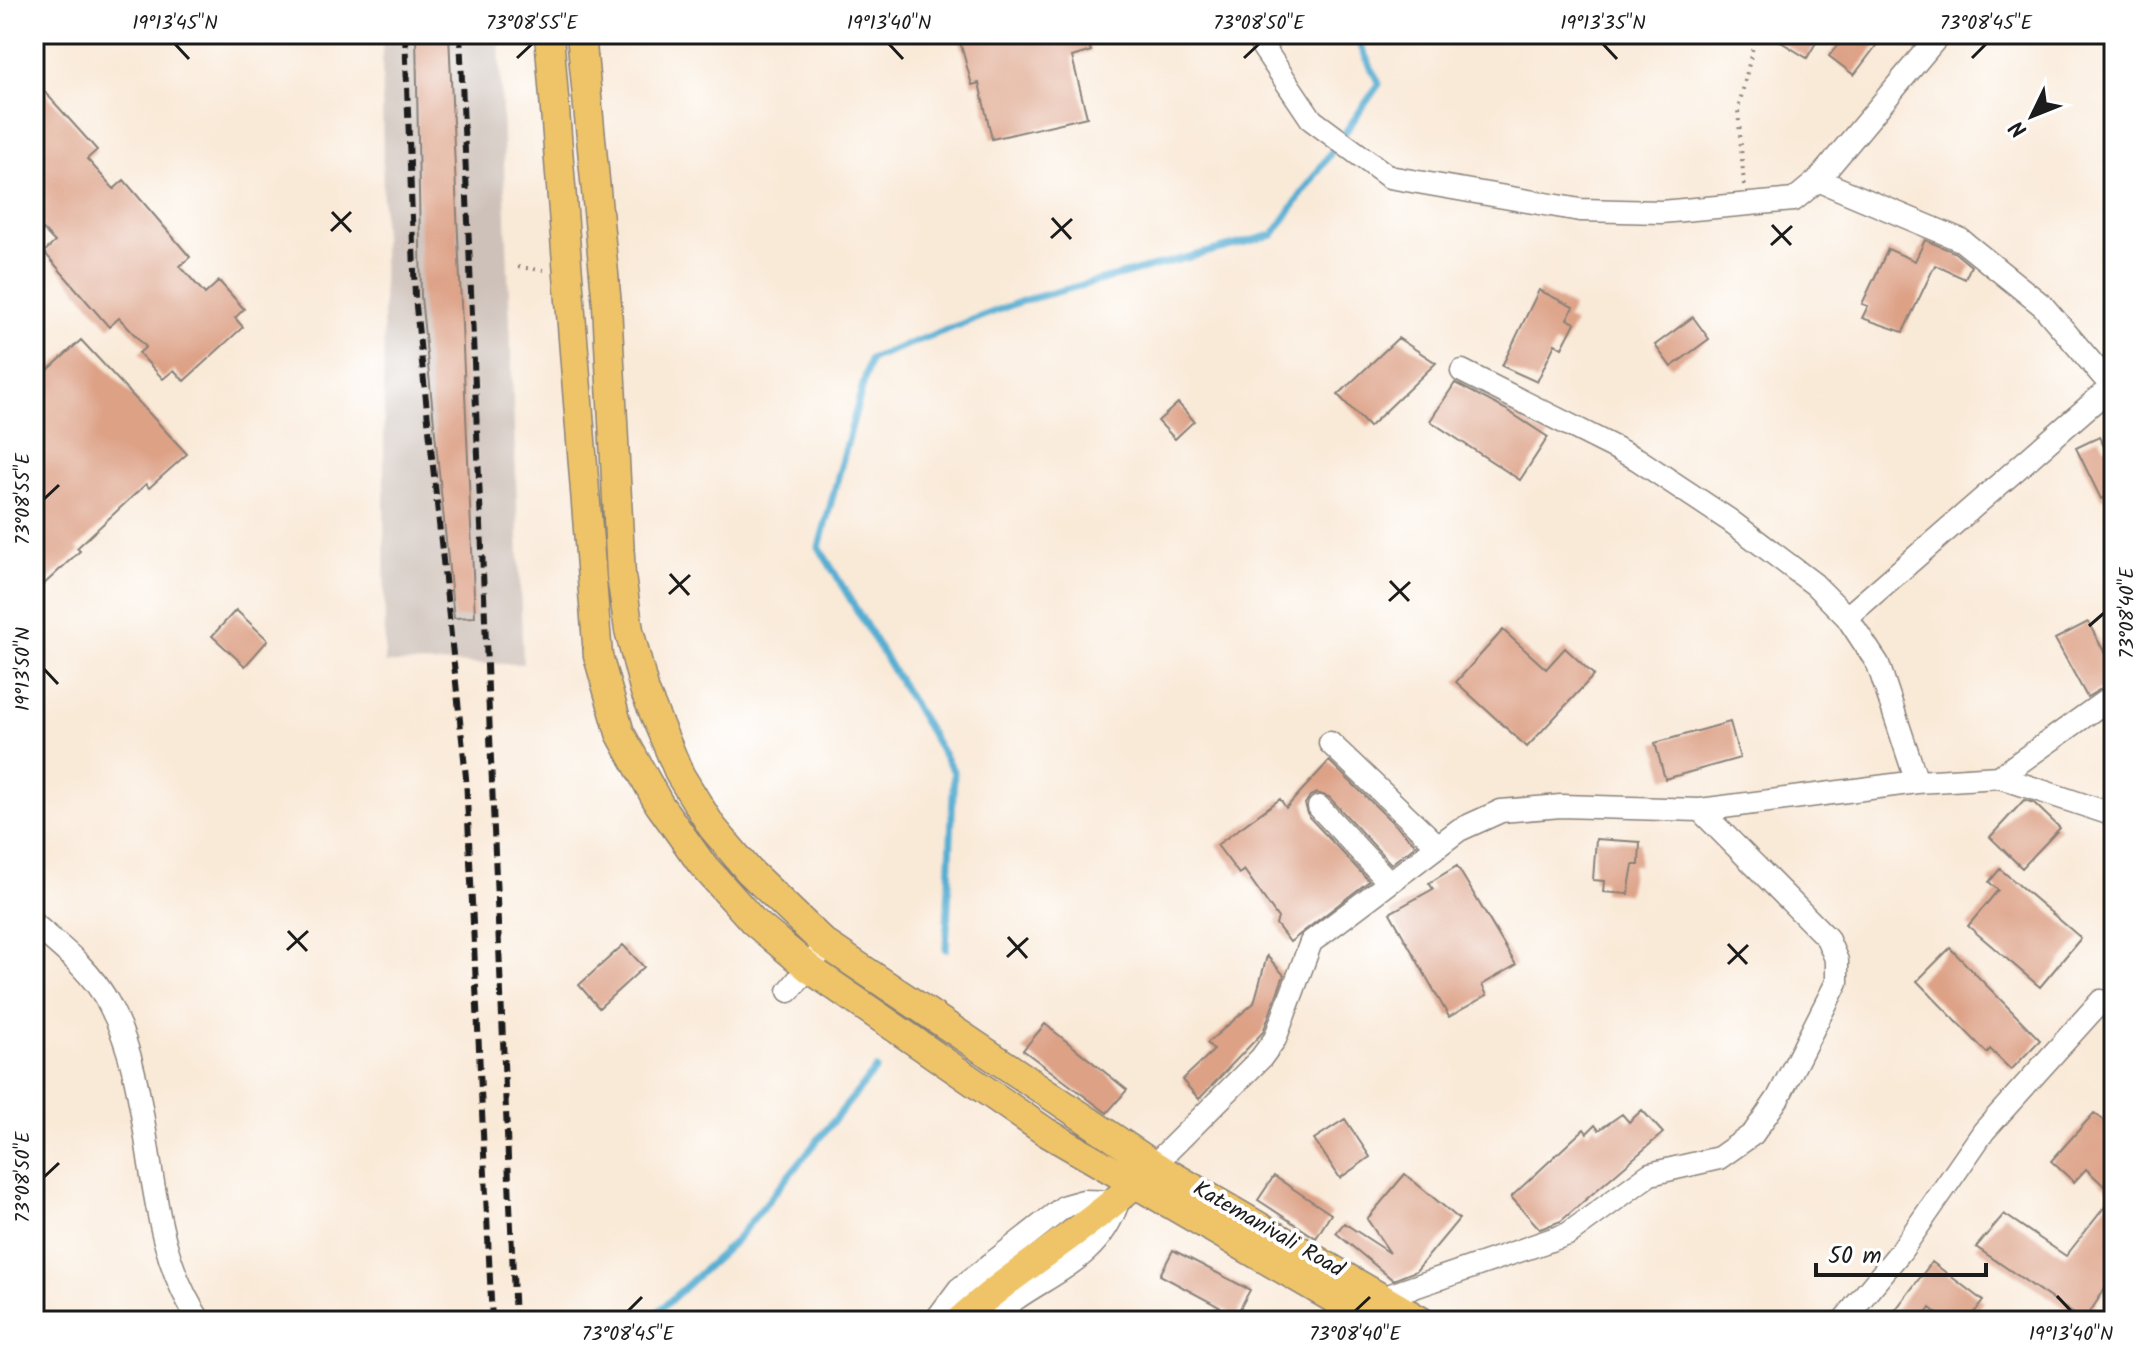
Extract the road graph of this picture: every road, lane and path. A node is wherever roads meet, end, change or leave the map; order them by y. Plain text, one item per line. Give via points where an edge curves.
1 (549, 34) edge
2 (581, 34) edge
3 (1254, 34) edge
4 (1756, 34) edge
5 (1940, 34) edge
6 (1818, 180) junction
7 (1746, 204) junction
8 (1462, 371) dead end
9 (2113, 388) edge
10 (1847, 617) junction
11 (629, 630) junction
12 (596, 635) junction
13 (2114, 695) edge
14 (1330, 743) dead end
15 (1999, 777) junction
16 (1917, 782) junction
17 (1319, 807) dead end
18 (1700, 810) junction
19 (2114, 815) edge
20 (1438, 846) junction
21 (1389, 882) junction
22 (34, 924) edge
23 (824, 943) junction
24 (810, 969) junction
25 (789, 991) dead end
26 (2101, 1001) dead end
27 (951, 1029) junction
28 (936, 1056) junction
29 (1154, 1165) junction
30 (1126, 1194) junction
31 (1378, 1309) edge
32 (200, 1321) edge
33 (935, 1321) edge
34 (959, 1321) edge
35 (989, 1321) edge
36 (1421, 1321) edge
37 (1843, 1321) edge

1 - 12 main road, Katemanivali Road
2 - 11 main road, Katemanivali Road via 607,305 621,576
3 - 7 street via 1312,120 1389,177 1580,210 1661,212
4 - 7 path via 1738,110
5 - 6 street
6 - 7 street via 1794,200
6 - 9 street via 1961,240 2043,306
8 - 10 street via 1637,459 1741,529 1814,584
9 - 10 street
10 - 16 street via 1878,664
11 - 12 main road
11 - 23 main road, Katemanivali Road via 645,692 680,775 704,814 749,871
12 - 24 main road, Katemanivali Road via 620,733 659,804 701,863 753,921
13 - 15 street
14 - 20 street
15 - 16 street
15 - 19 street
16 - 18 street
17 - 21 street
18 - 20 street via 1561,806 1501,811
18 - 31 street via 1827,938 1837,961 1837,982 1778,1098 1753,1134 1719,1158 1650,1174 1568,1234
20 - 21 street
21 - 29 street via 1311,942 1275,1039
22 - 32 street via 86,969 109,1004 124,1040 176,1277
23 - 24 street
23 - 27 main road, Katemanivali Road
24 - 25 street
24 - 28 main road, Katemanivali Road
26 - 37 street via 1984,1131 1901,1251
27 - 28 main road
27 - 29 main road, Katemanivali Road
28 - 30 main road, Katemanivali Road
29 - 30 main road
29 - 31 main road, Katemanivali Road
30 - 31 main road, Katemanivali Road
30 - 33 street via 1065,1206 959,1289
30 - 34 main road via 990,1292
30 - 35 street via 1095,1244
31 - 36 main road, Katemanivali Road

